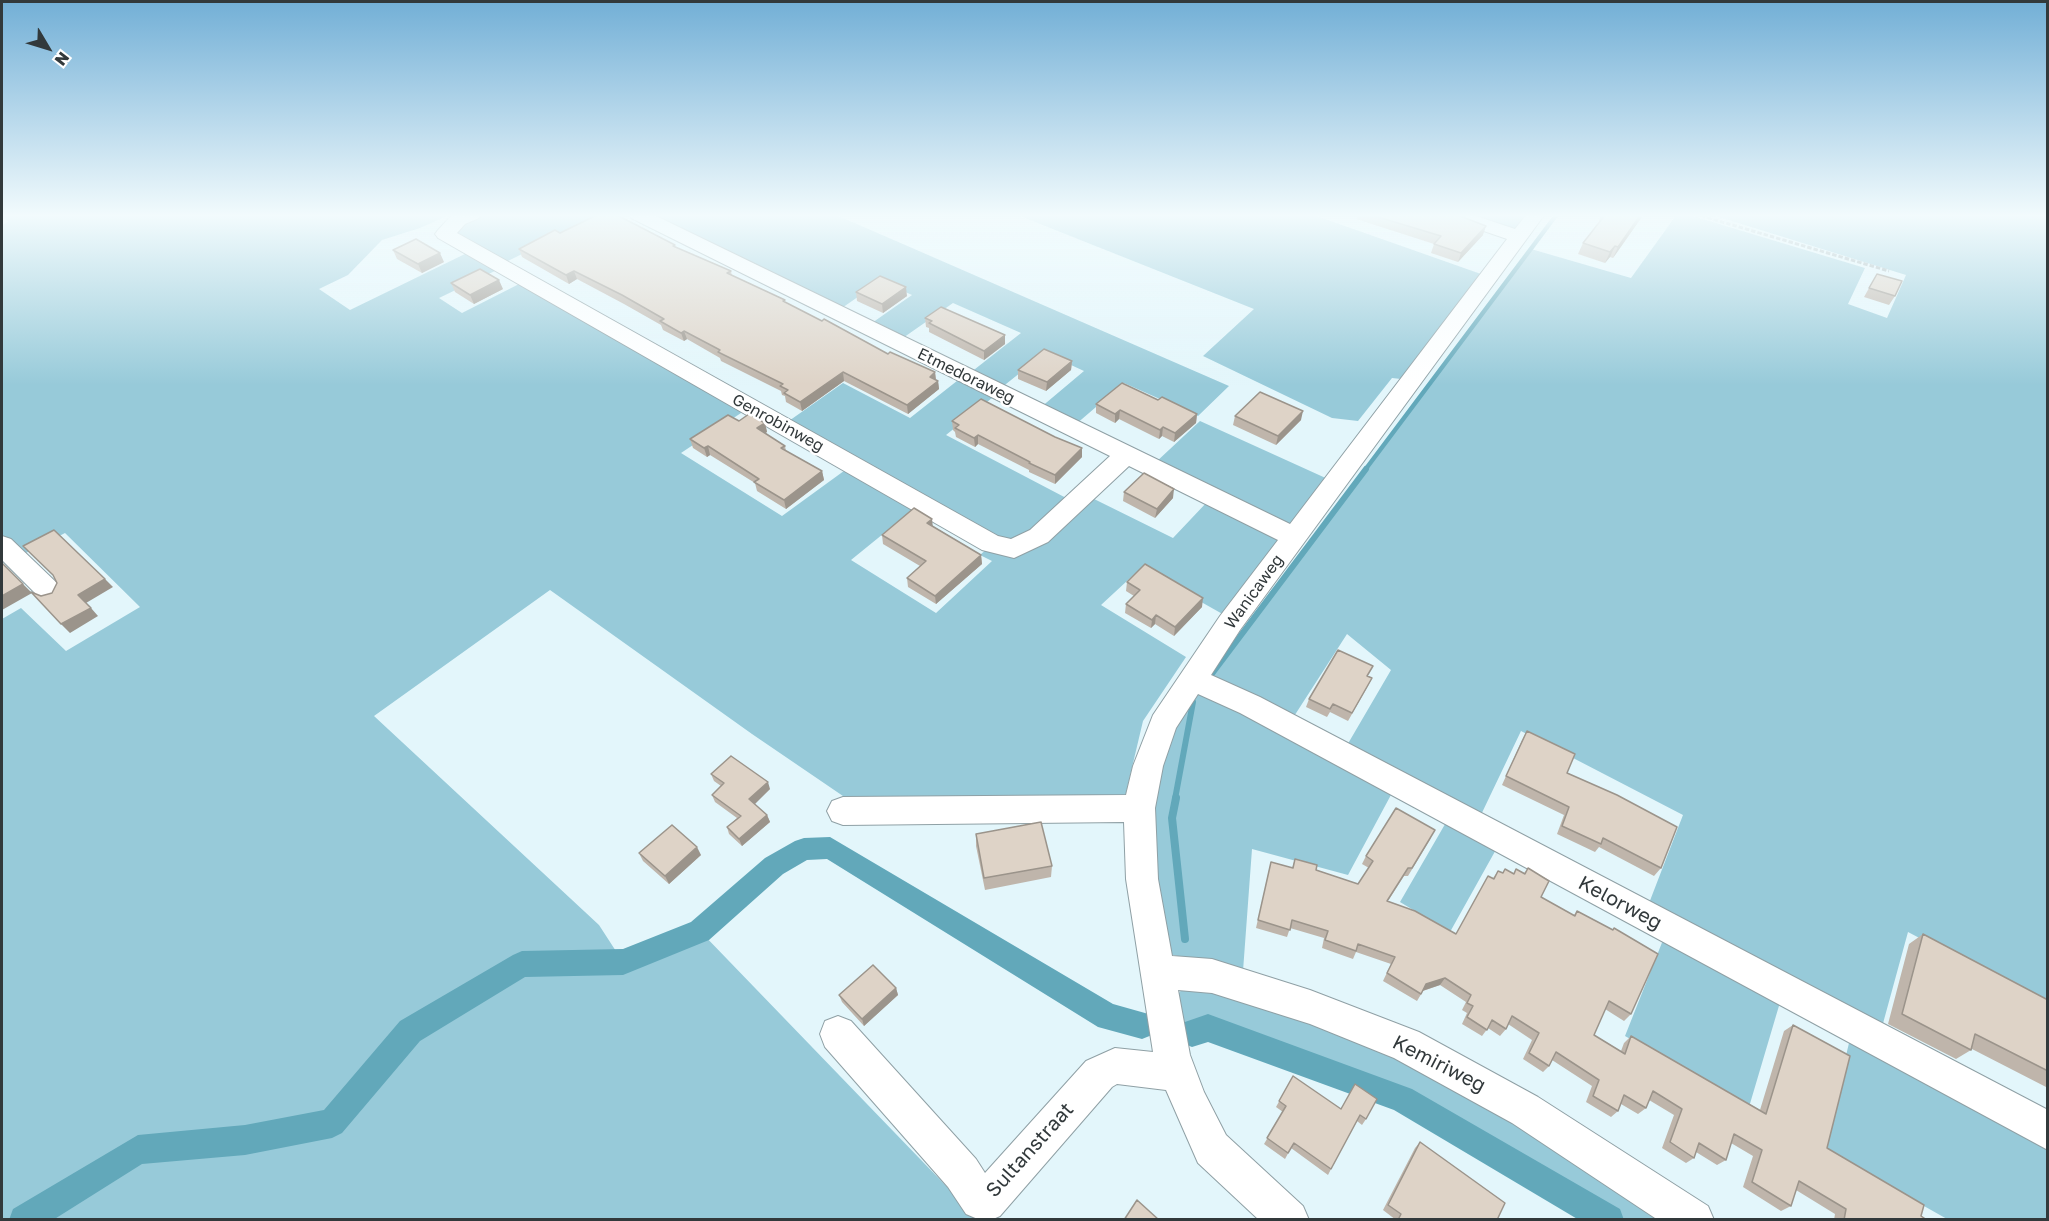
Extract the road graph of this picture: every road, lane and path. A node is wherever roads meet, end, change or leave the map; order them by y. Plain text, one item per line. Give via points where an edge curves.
1 (510, 271) edge
2 (754, 271) edge
3 (1494, 271) edge
4 (1127, 454) junction
5 (1294, 537) junction
6 (2, 545) edge
7 (51, 592) edge
8 (1192, 679) junction
9 (1139, 808) junction
10 (843, 811) dead end
11 (1157, 972) junction
12 (838, 1034) dead end
13 (1178, 1073) junction
14 (2048, 1131) edge
15 (1282, 1217) edge
16 (1694, 1220) edge

1 - 4 street, Genrobinweg via 991,544 1014,549 1039,537
2 - 4 street, Etmedoraweg
3 - 5 street, Wanicaweg
4 - 5 street, Etmedoraweg
5 - 8 street, Wanicaweg
6 - 7 street
8 - 9 street, Wanicaweg via 1163,724
8 - 14 street, Kelorweg via 1250,705
9 - 10 street
9 - 11 street, Wanicaweg via 1142,879
11 - 13 street, Wanicaweg
11 - 16 street, Kemiriweg via 1212,976 1310,1007 1406,1045 1525,1110
12 - 13 street, Sultanstraat via 962,1173 980,1200 986,1202 1099,1074 1115,1066
13 - 15 street, Wanicaweg via 1212,1149

